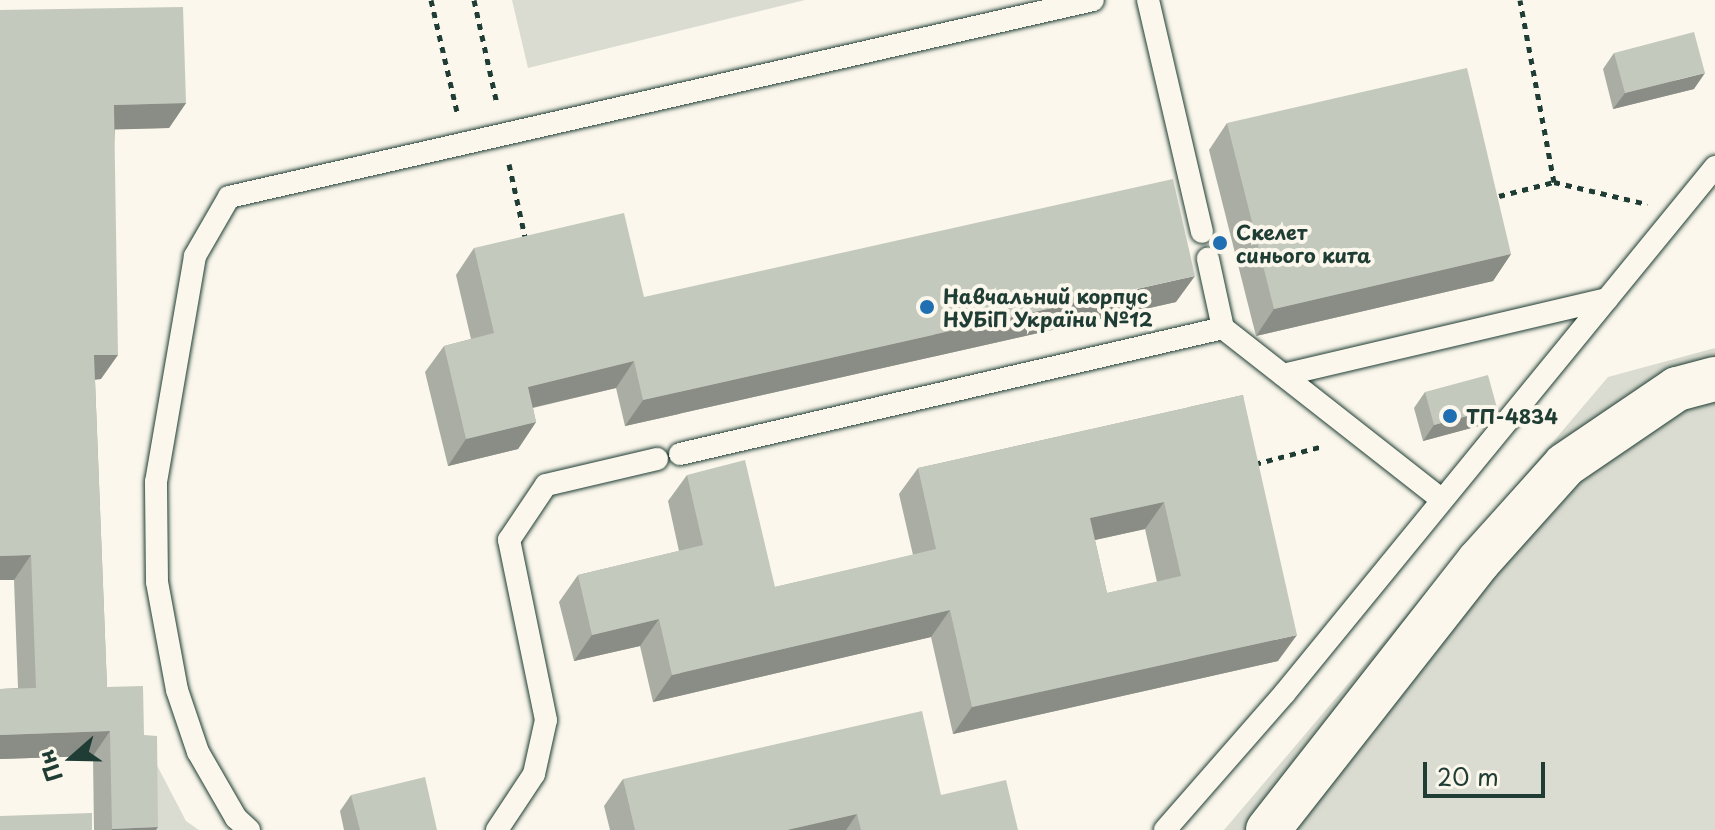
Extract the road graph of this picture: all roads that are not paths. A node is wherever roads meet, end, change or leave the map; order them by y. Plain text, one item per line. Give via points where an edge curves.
1 (1093, 0) edge
2 (1148, 0) edge
3 (1715, 167) edge
4 (1202, 232) dead end
5 (1208, 259) dead end
6 (1607, 299) junction
7 (1223, 328) junction
8 (1283, 375) junction
9 (1715, 379) edge
10 (680, 454) dead end
11 (657, 459) dead end
12 (1442, 500) junction
13 (249, 830) edge
14 (497, 830) edge
15 (1165, 830) edge
16 (1268, 830) edge

1 - 13 lane via 229,197 195,256 156,482 157,582 177,690 198,752 236,818
2 - 4 lane
3 - 6 lane
5 - 7 lane
6 - 8 lane
6 - 12 lane
7 - 8 lane
7 - 10 lane
8 - 12 lane
9 - 16 street via 1677,389 1565,465 1479,561
11 - 14 lane via 546,485 509,540 546,720 534,774
12 - 15 lane

